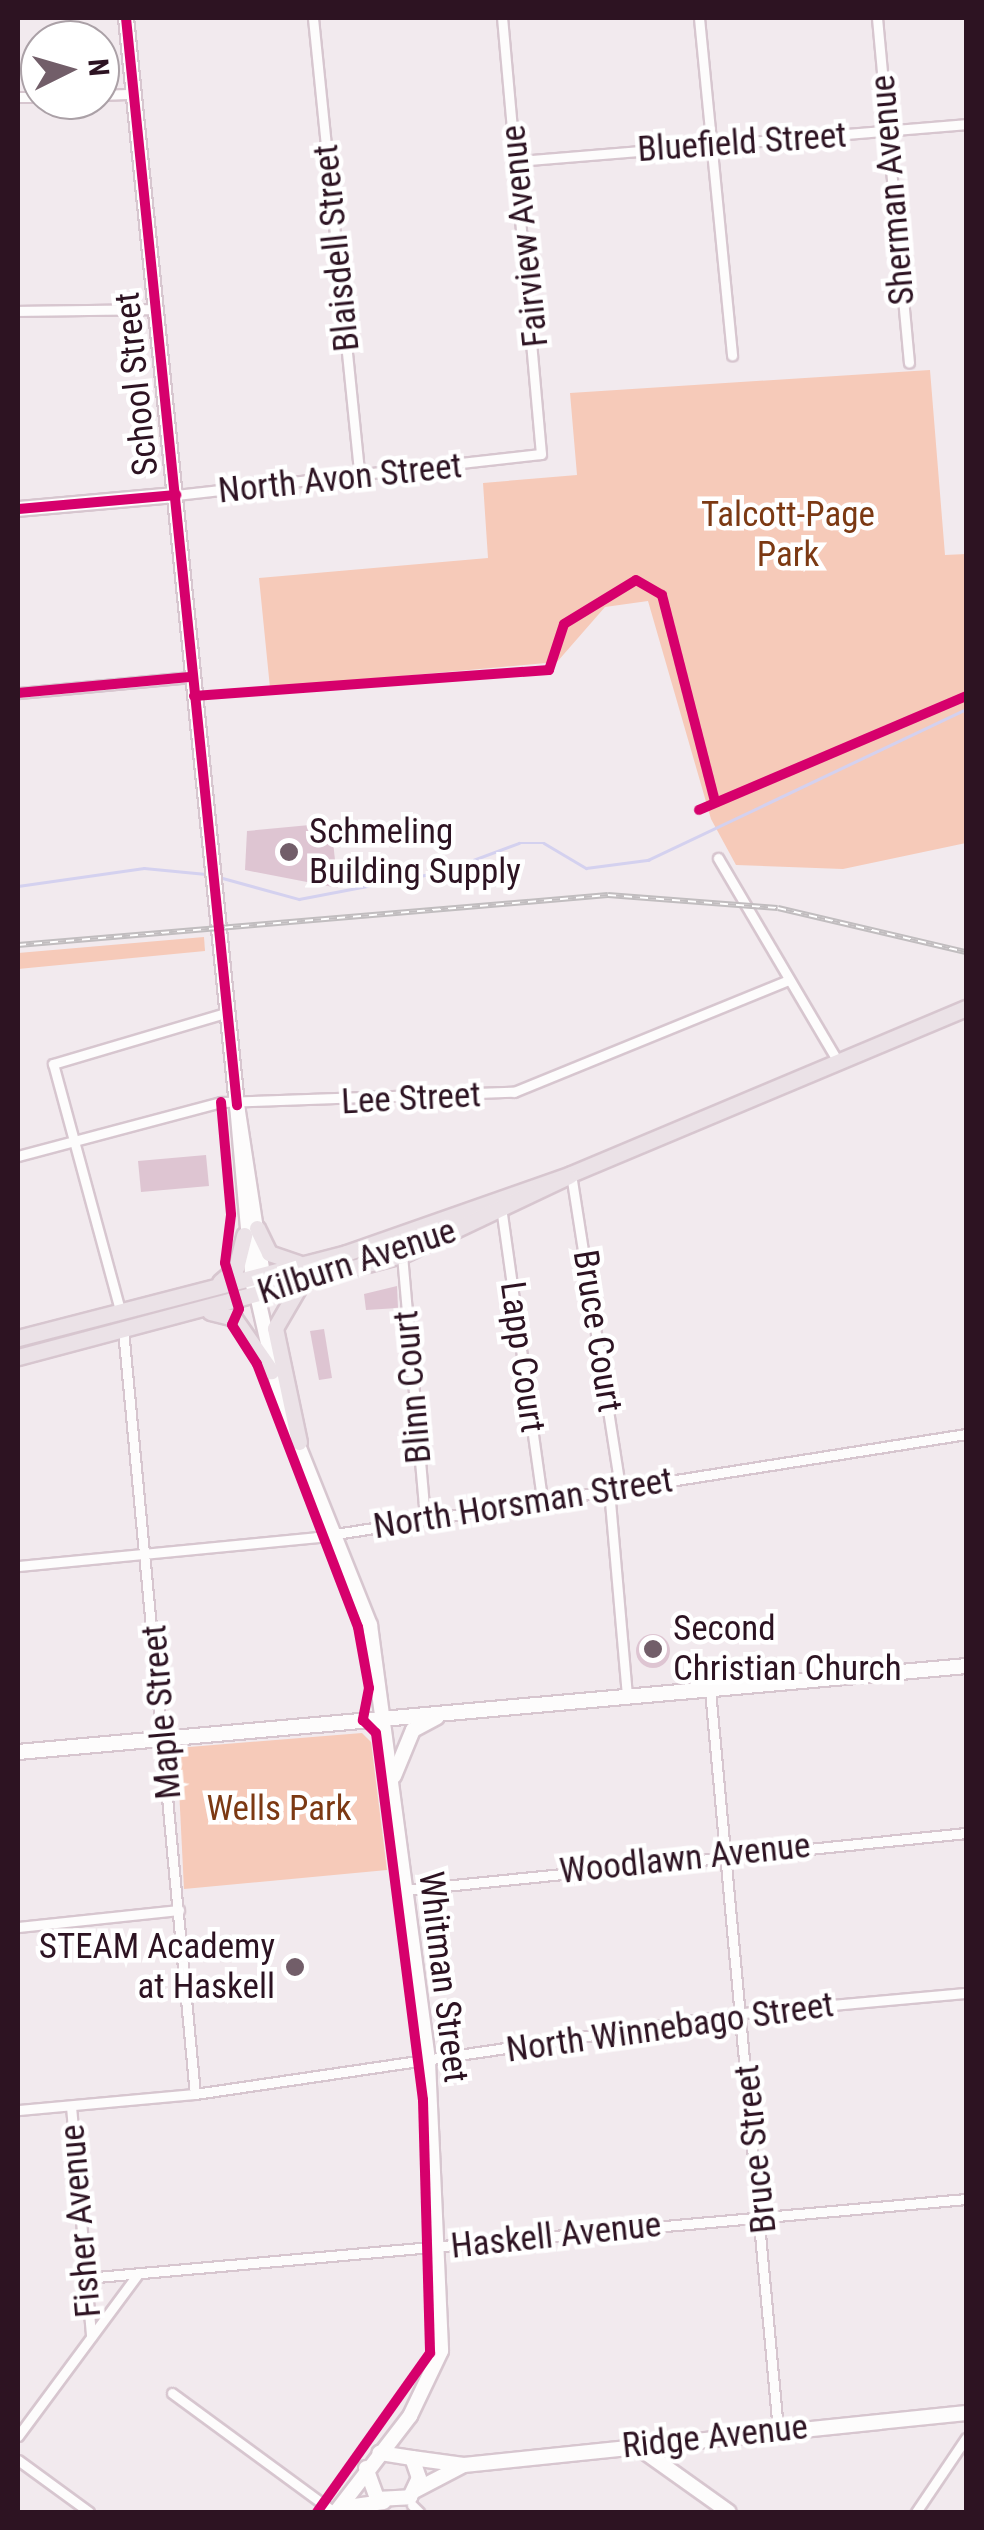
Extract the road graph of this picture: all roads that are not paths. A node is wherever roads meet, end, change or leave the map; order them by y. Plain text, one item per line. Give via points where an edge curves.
1 (126, 18) edge
2 (314, 18) edge
3 (502, 18) edge
4 (698, 18) edge
5 (877, 18) edge
6 (120, 94) edge
7 (134, 94) junction
8 (966, 124) edge
9 (888, 132) junction
10 (711, 144) junction
11 (518, 161) junction
12 (158, 308) junction
13 (18, 311) edge
14 (732, 355) dead end
15 (909, 363) dead end
16 (542, 454) joint
17 (360, 478) junction
18 (176, 495) junction
19 (18, 509) edge
20 (192, 677) junction
21 (18, 693) edge
22 (718, 858) dead end
23 (790, 980) junction
24 (966, 1008) edge
25 (228, 1012) junction
26 (838, 1062) junction
27 (237, 1104) junction
28 (74, 1141) junction
29 (18, 1156) edge
30 (571, 1174) junction
31 (502, 1214) junction
32 (251, 1231) junction
33 (402, 1254) junction
34 (307, 1263) junction
35 (256, 1277) junction
36 (307, 1282) junction
37 (210, 1288) junction
38 (257, 1295) junction
39 (120, 1310) junction
40 (196, 1311) junction
41 (123, 1330) junction
42 (18, 1338) edge
43 (18, 1357) edge
44 (271, 1371) junction
45 (966, 1434) edge
46 (299, 1442) junction
47 (614, 1489) junction
48 (542, 1500) junction
49 (425, 1519) junction
50 (334, 1534) junction
51 (148, 1555) junction
52 (18, 1566) edge
53 (966, 1666) edge
54 (710, 1690) junction
55 (627, 1696) junction
56 (452, 1712) junction
57 (381, 1718) junction
58 (164, 1740) junction
59 (18, 1752) edge
60 (391, 1792) junction
61 (966, 1833) edge
62 (726, 1853) junction
63 (404, 1890) junction
64 (179, 1910) junction
65 (18, 1926) edge
66 (966, 1994) edge
67 (742, 2013) junction
68 (428, 2062) junction
69 (195, 2094) junction
70 (71, 2106) junction
71 (18, 2110) edge
72 (966, 2199) edge
73 (763, 2215) junction
74 (440, 2248) junction
75 (136, 2275) junction
76 (86, 2278) junction
77 (92, 2336) junction
78 (172, 2393) dead end
79 (966, 2413) edge
80 (410, 2416) junction
81 (778, 2430) junction
82 (18, 2436) edge
83 (966, 2438) edge
84 (635, 2445) junction
85 (379, 2453) junction
86 (409, 2456) junction
87 (18, 2460) edge
88 (464, 2466) junction
89 (366, 2468) junction
90 (384, 2502) junction
91 (415, 2503) edge
92 (337, 2511) edge
93 (90, 2512) edge
94 (729, 2512) edge
95 (916, 2512) edge

1 - 7 main road, School Street
2 - 17 street, Blaisdell Street
3 - 11 street, Fairview Avenue
4 - 10 street
5 - 9 street, Sherman Avenue
6 - 7 street
7 - 12 main road, School Street
8 - 9 street, Bluefield Street
9 - 10 street, Bluefield Street
9 - 15 street, Sherman Avenue
10 - 11 street, Bluefield Street
10 - 14 street
11 - 16 street, Fairview Avenue
12 - 13 street
12 - 18 main road, School Street
16 - 17 street, North Avon Street
17 - 18 street, North Avon Street
18 - 19 main road, North Avon Street
18 - 20 main road, School Street
20 - 21 street
20 - 25 main road, School Street
22 - 23 street
23 - 26 street
23 - 27 street, Lee Street via 503,1094
24 - 26 main road, Kilburn Avenue
25 - 27 main road, School Street
25 - 28 street via 52,1064
26 - 30 main road, Kilburn Avenue
27 - 28 street, Lee Street
27 - 32 main road, School Street
28 - 29 street, Lee Street
28 - 39 street
30 - 31 main road, Kilburn Avenue
30 - 34 main road, Kilburn Avenue
30 - 47 street, Bruce Court
31 - 33 main road, Kilburn Avenue
31 - 48 street, Lapp Court
32 - 34 main road via 275,1257
32 - 35 main road, School Street
32 - 37 main road via 236,1268
33 - 36 main road, Kilburn Avenue
33 - 49 street, Blinn Court
34 - 35 main road, Kilburn Avenue
35 - 37 main road, Kilburn Avenue
35 - 38 main road, School Street
36 - 38 main road, Kilburn Avenue
36 - 46 main road via 284,1301 275,1328
37 - 39 main road, Kilburn Avenue
38 - 40 main road, Kilburn Avenue
38 - 44 main road, Whitman Street
39 - 42 main road, Kilburn Avenue
40 - 41 main road, Kilburn Avenue
40 - 44 main road via 234,1318
41 - 43 main road, Kilburn Avenue
41 - 51 street, Maple Street
44 - 46 main road, Whitman Street
45 - 47 street, North Horsman Street
46 - 50 main road, Whitman Street
47 - 48 street, North Horsman Street
47 - 55 street
48 - 49 street, North Horsman Street
49 - 50 street, North Horsman Street
50 - 51 street, North Horsman Street
50 - 57 main road, Whitman Street via 370,1626
51 - 52 street, North Horsman Street
51 - 58 street, Maple Street
53 - 54 main road
54 - 55 main road
54 - 62 street, Bruce Street
55 - 56 main road
56 - 57 main road
56 - 60 main road via 413,1730
57 - 58 main road
57 - 60 main road, Whitman Street
58 - 59 main road
58 - 64 street, Maple Street
60 - 63 main road, Whitman Street
61 - 62 street, Woodlawn Avenue
62 - 63 street, Woodlawn Avenue
62 - 67 street, Bruce Street
63 - 68 main road, Whitman Street
64 - 65 street
64 - 69 street, Maple Street
66 - 67 street, North Winnebago Street
67 - 68 street, North Winnebago Street
67 - 73 street, Bruce Street
68 - 69 street, North Winnebago Street
68 - 74 main road, Whitman Street
69 - 70 street, North Winnebago Street
70 - 71 street, North Winnebago Street
70 - 76 street, Fisher Avenue
72 - 73 street, Haskell Avenue
73 - 74 street, Haskell Avenue
73 - 81 street, Bruce Street
74 - 75 street, Haskell Avenue
74 - 80 main road, Whitman Street via 441,2351
75 - 76 street, Haskell Avenue
75 - 77 street, Fisher Avenue
76 - 77 street, Fisher Avenue
77 - 82 street, Fisher Avenue
78 - 92 street
79 - 81 main road, Ridge Avenue
80 - 85 main road, Whitman Street
80 - 86 main road, Whitman Street
81 - 84 main road, Ridge Avenue
83 - 95 street
84 - 88 main road, Ridge Avenue
84 - 94 main road
85 - 86 main road, Ridge Avenue
85 - 89 main road, Whitman Street
86 - 88 main road, Ridge Avenue
86 - 91 main road, Whitman Street
87 - 93 street
88 - 91 main road, Ridge Avenue
89 - 90 main road via 368,2489
89 - 92 main road
90 - 91 main road, Ridge Avenue
90 - 92 main road

